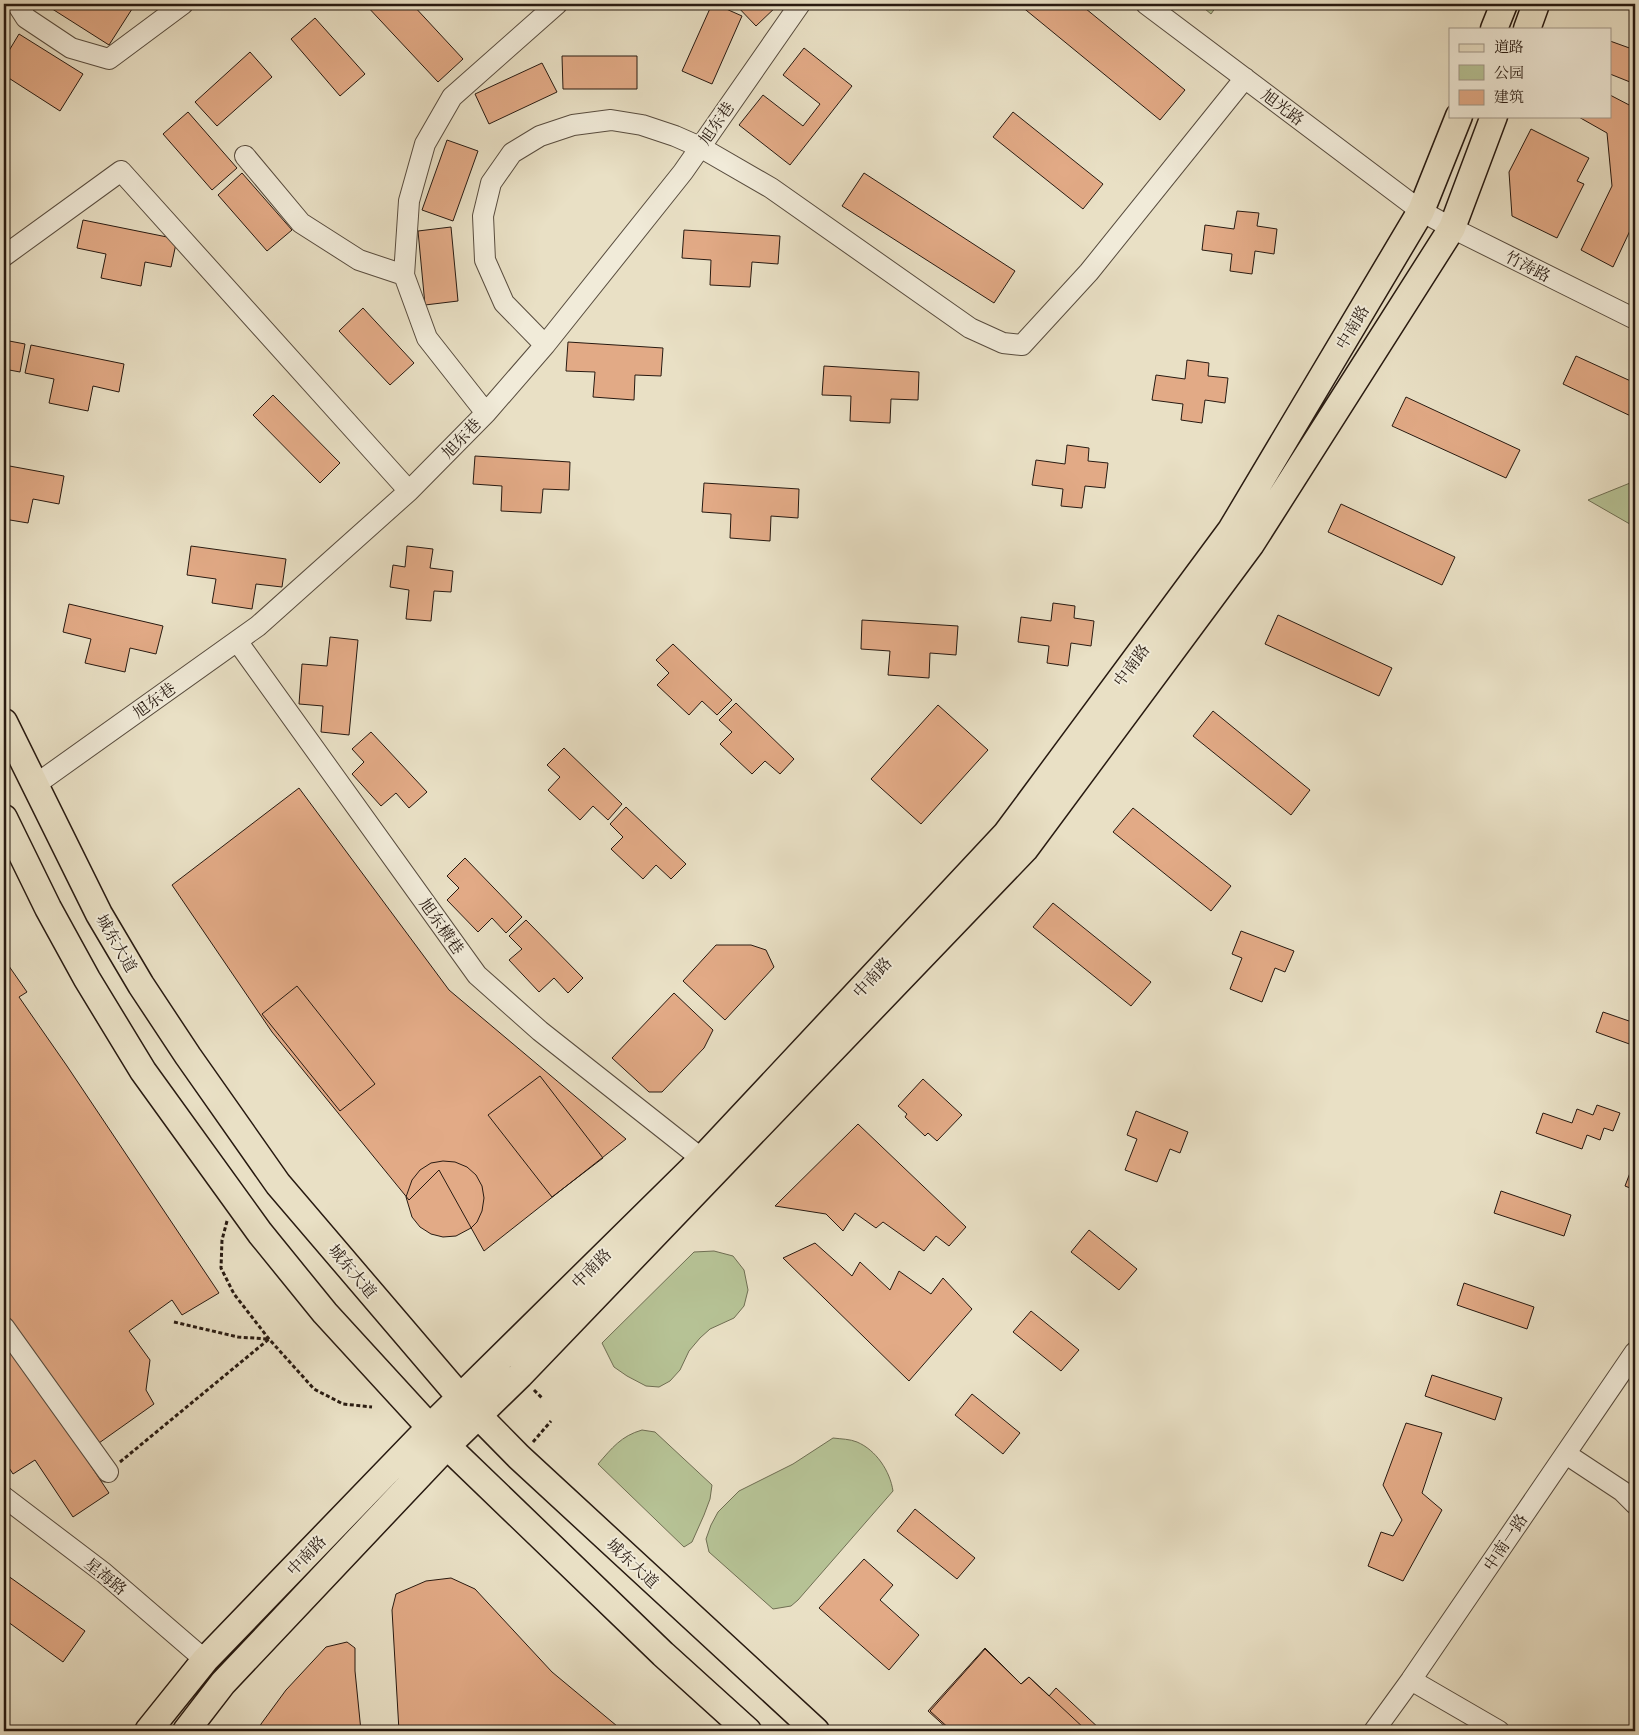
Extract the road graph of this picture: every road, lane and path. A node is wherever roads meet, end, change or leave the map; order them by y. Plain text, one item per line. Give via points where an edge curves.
1 (16, 4) edge
2 (183, 4) edge
3 (557, 4) edge
4 (800, 4) edge
5 (1146, 4) edge
6 (1504, 4) edge
7 (1536, 4) edge
8 (1494, 28) edge
9 (1527, 28) edge
10 (1244, 78) junction
11 (1458, 118) edge
12 (1493, 118) edge
13 (700, 147) junction
14 (245, 156) dead end
15 (1421, 211) junction
16 (1452, 228) junction
17 (4, 256) edge
18 (404, 274) junction
19 (1635, 319) edge
20 (545, 345) junction
21 (486, 412) junction
22 (409, 492) junction
23 (237, 641) junction
24 (4, 722) edge
25 (35, 785) junction
26 (4, 818) edge
27 (702, 1159) junction
28 (234, 1196) junction
29 (174, 1322) dead end
30 (4, 1327) edge
31 (269, 1339) junction
32 (1635, 1352) edge
33 (460, 1397) junction
34 (372, 1407) dead end
35 (478, 1416) junction
36 (551, 1421) dead end
37 (429, 1428) junction
38 (447, 1446) junction
39 (1566, 1454) junction
40 (519, 1457) junction
41 (108, 1472) joint
42 (4, 1497) edge
43 (1635, 1504) edge
44 (205, 1660) junction
45 (1411, 1680) junction
46 (148, 1731) edge
47 (186, 1731) edge
48 (748, 1731) edge
49 (816, 1731) edge
50 (1374, 1731) edge
51 (1499, 1731) edge

1 - 2 street via 26,18 71,48 109,59
3 - 18 street via 452,96 425,144 409,201
4 - 13 street, 旭东巷
5 - 10 street, 旭光路
6 - 8 main road
7 - 9 main road
10 - 13 street via 1089,272 1022,345 1003,343 970,328 771,188
10 - 15 street, 旭光路
11 - 15 main road, 中南路
12 - 16 main road, 中南路
13 - 20 street, 旭东巷
13 - 20 street via 642,125 611,120 573,125 540,136 512,154 492,183 483,216 486,260 504,303
14 - 18 street via 301,223 359,260
15 - 16 street, 竹涛路
15 - 27 main road, 中南路 via 1231,530 1006,834
16 - 19 street, 竹涛路
16 - 35 main road, 中南路 via 1252,544 1026,849
17 - 22 street via 121,170
18 - 21 street via 427,338
20 - 21 street, 旭东巷
21 - 22 street, 旭东巷
22 - 23 street, 旭东巷
23 - 25 street, 旭东巷
23 - 27 street, 旭东横巷 via 477,976 540,1031
24 - 25 main road, 城东大道
25 - 33 main road, 城东大道 via 99,914 141,985 220,1102 278,1184
26 - 28 main road via 48,908 128,1046
27 - 33 main road, 中南路
28 - 31 path via 222,1240 221,1268 234,1294
28 - 37 main road via 325,1314
29 - 31 path via 238,1337
30 - 41 street
31 - 34 path via 314,1389 343,1404
31 - 41 path
32 - 39 street, 中南一路
33 - 35 main road, 城东大道
33 - 37 main road, 中南路
35 - 38 main road, 中南路
35 - 40 main road, 城东大道
36 - 40 path
37 - 38 main road
37 - 44 main road, 中南路
38 - 47 main road, 中南路 via 223,1684
38 - 48 main road via 663,1654
39 - 43 street via 1622,1491
39 - 45 street, 中南一路
40 - 49 main road, 城东大道
42 - 44 street, 星海路 via 104,1572
44 - 46 main road, 中南路
45 - 50 street, 中南一路
45 - 51 street

